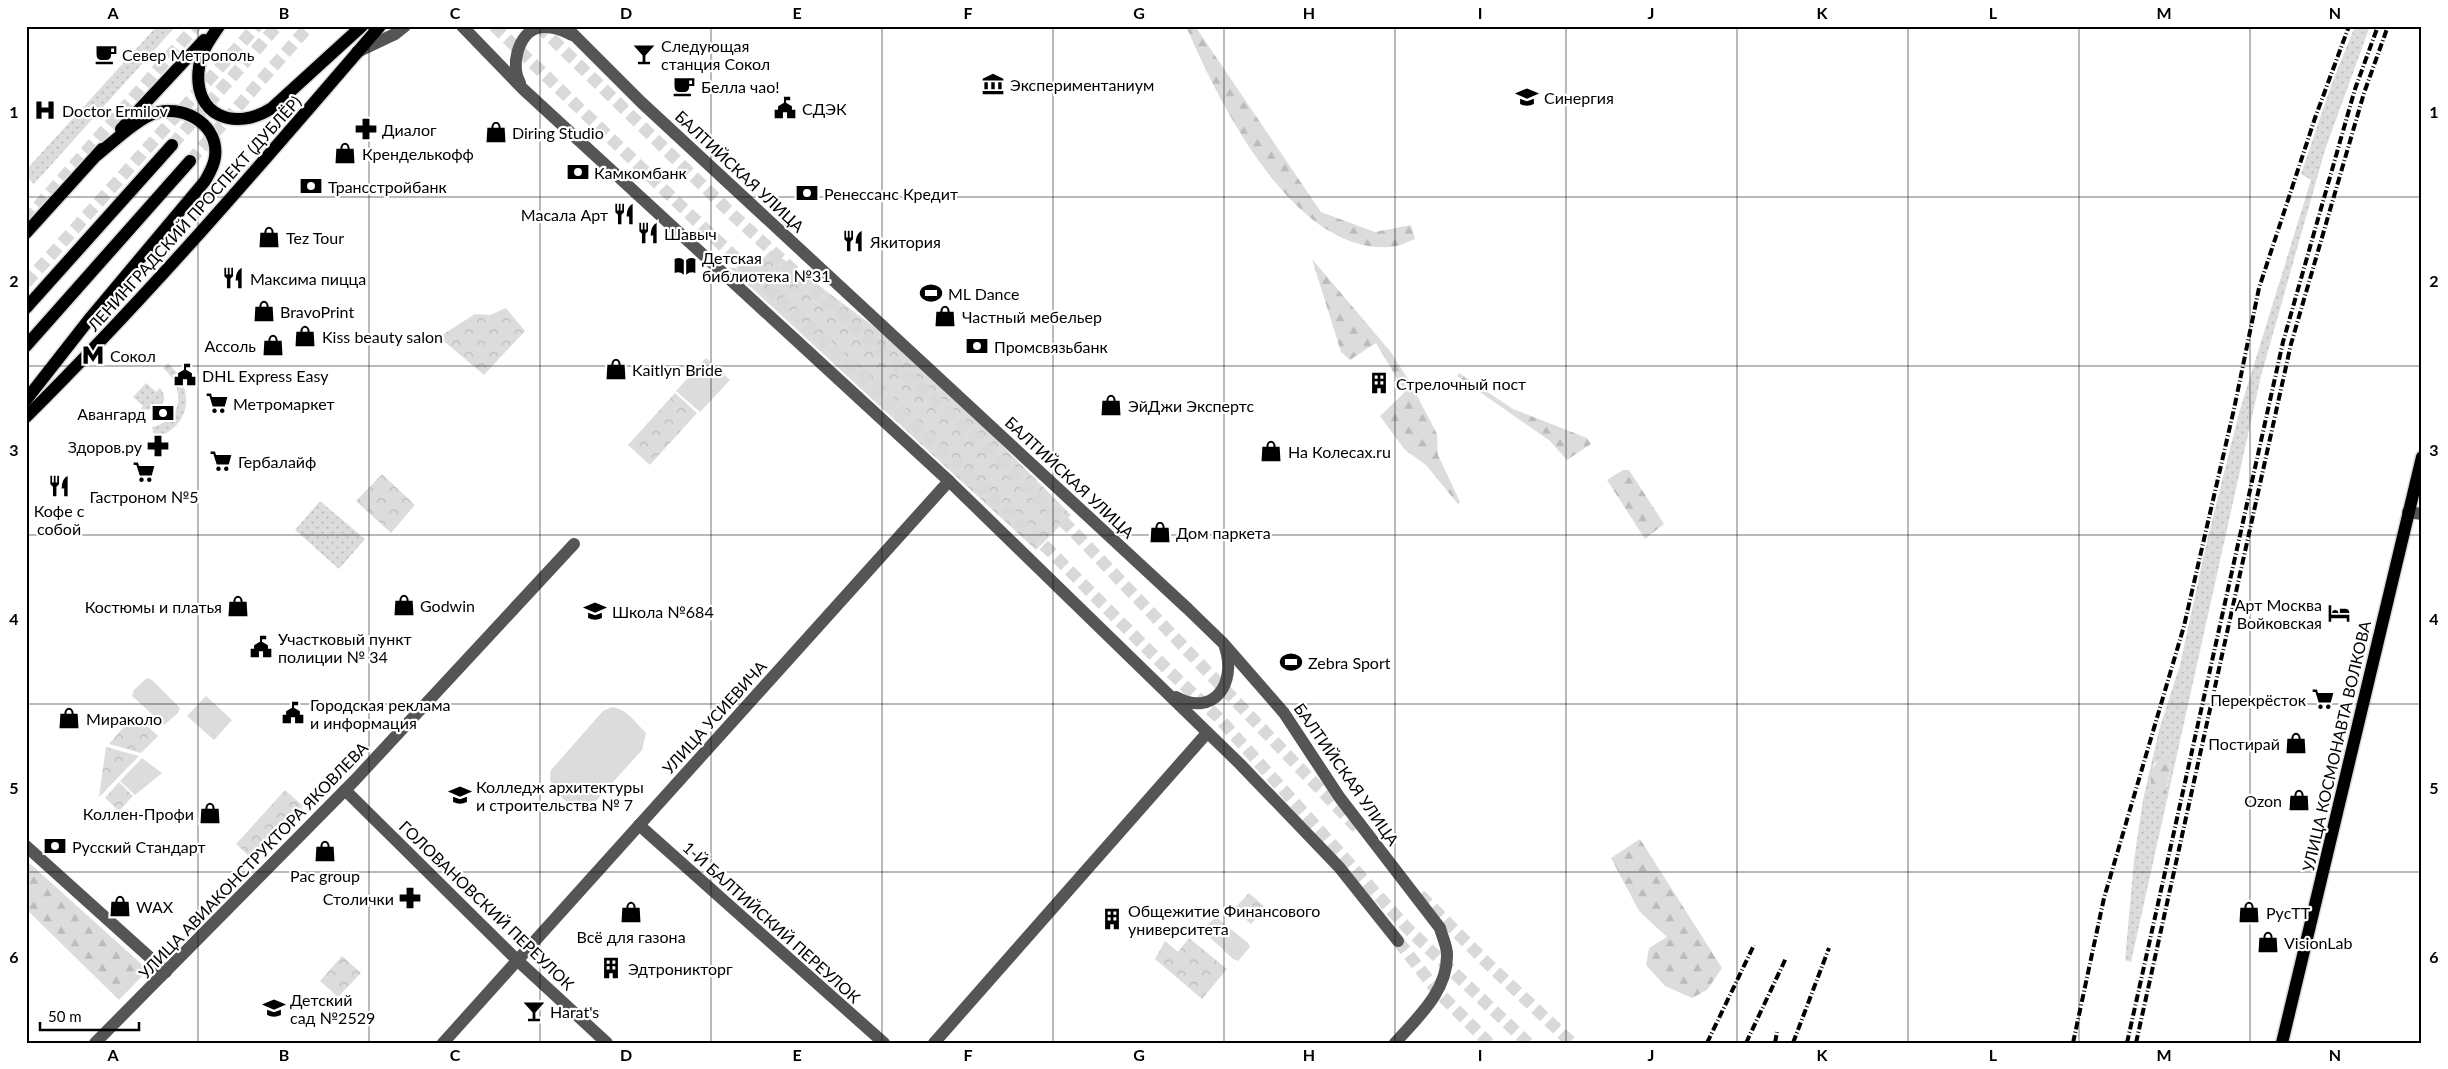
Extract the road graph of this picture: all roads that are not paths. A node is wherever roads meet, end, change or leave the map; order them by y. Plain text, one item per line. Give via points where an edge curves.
1 (218, 26) edge
2 (362, 26) edge
3 (380, 26) edge
4 (405, 26) edge
5 (462, 26) edge
6 (565, 26) edge
7 (576, 37) junction
8 (357, 52) junction
9 (523, 89) junction
10 (172, 145) tunnel mouth
11 (96, 155) junction
12 (190, 161) tunnel mouth
13 (26, 233) edge
14 (26, 308) edge
15 (26, 346) edge
16 (26, 400) edge
17 (26, 417) edge
18 (2422, 456) edge
19 (949, 481) junction
20 (2408, 512) junction
21 (2422, 514) edge
22 (574, 544) dead end
23 (1223, 643) junction
24 (1167, 692) junction
25 (1208, 733) junction
26 (345, 790) junction
27 (639, 826) junction
28 (26, 846) edge
29 (1398, 941) tunnel mouth
30 (517, 960) junction
31 (166, 972) junction
32 (95, 1043) edge
33 (443, 1043) edge
34 (607, 1043) edge
35 (884, 1043) edge
36 (934, 1043) edge
37 (1395, 1043) edge
38 (2282, 1043) edge

1 - 2 main road via 208,41 199,66 201,95 206,106 216,114 227,119 244,120 272,108
1 - 11 main road
3 - 8 main road, ЛЕНИНГРАДСКИЙ ПРОСПЕКТ (ДУБЛЁР)
4 - 8 street
5 - 9 street
6 - 7 street, БАЛТИЙСКАЯ УЛИЦА
7 - 9 street via 562,30 546,28 536,29 527,36 520,45 515,68
7 - 23 street, БАЛТИЙСКАЯ УЛИЦА via 641,102 1004,436
8 - 17 main road, ЛЕНИНГРАДСКИЙ ПРОСПЕКТ (ДУБЛЁР) via 169,268
9 - 19 street
10 - 14 main road
11 - 13 main road
11 - 16 main road via 146,118 171,110 203,122 215,146 215,158 205,181
12 - 15 main road
18 - 20 main road, УЛИЦА КОСМОНАВТА ВОЛКОВА
19 - 24 street
19 - 27 street, УЛИЦА УСИЕВИЧА
20 - 21 street
20 - 38 main road, УЛИЦА КОСМОНАВТА ВОЛКОВА
22 - 26 street, УЛИЦА АВИАКОНСТРУКТОРА ЯКОВЛЕВА
23 - 24 street via 1229,674 1216,698 1193,704
23 - 37 street, БАЛТИЙСКАЯ УЛИЦА via 1284,713 1340,798 1440,928 1447,954 1443,981 1432,1001
24 - 25 street
25 - 29 street via 1339,867
25 - 36 street
26 - 30 street, ГОЛОВАНОВСКИЙ ПЕРЕУЛОК
26 - 31 street, УЛИЦА АВИАКОНСТРУКТОРА ЯКОВЛЕВА
27 - 30 street, УЛИЦА УСИЕВИЧА
27 - 35 street, 1-Й БАЛТИЙСКИЙ ПЕРЕУЛОК
28 - 31 street
30 - 33 street, УЛИЦА УСИЕВИЧА
30 - 34 street, ГОЛОВАНОВСКИЙ ПЕРЕУЛОК
31 - 32 street, УЛИЦА АВИАКОНСТРУКТОРА ЯКОВЛЕВА

